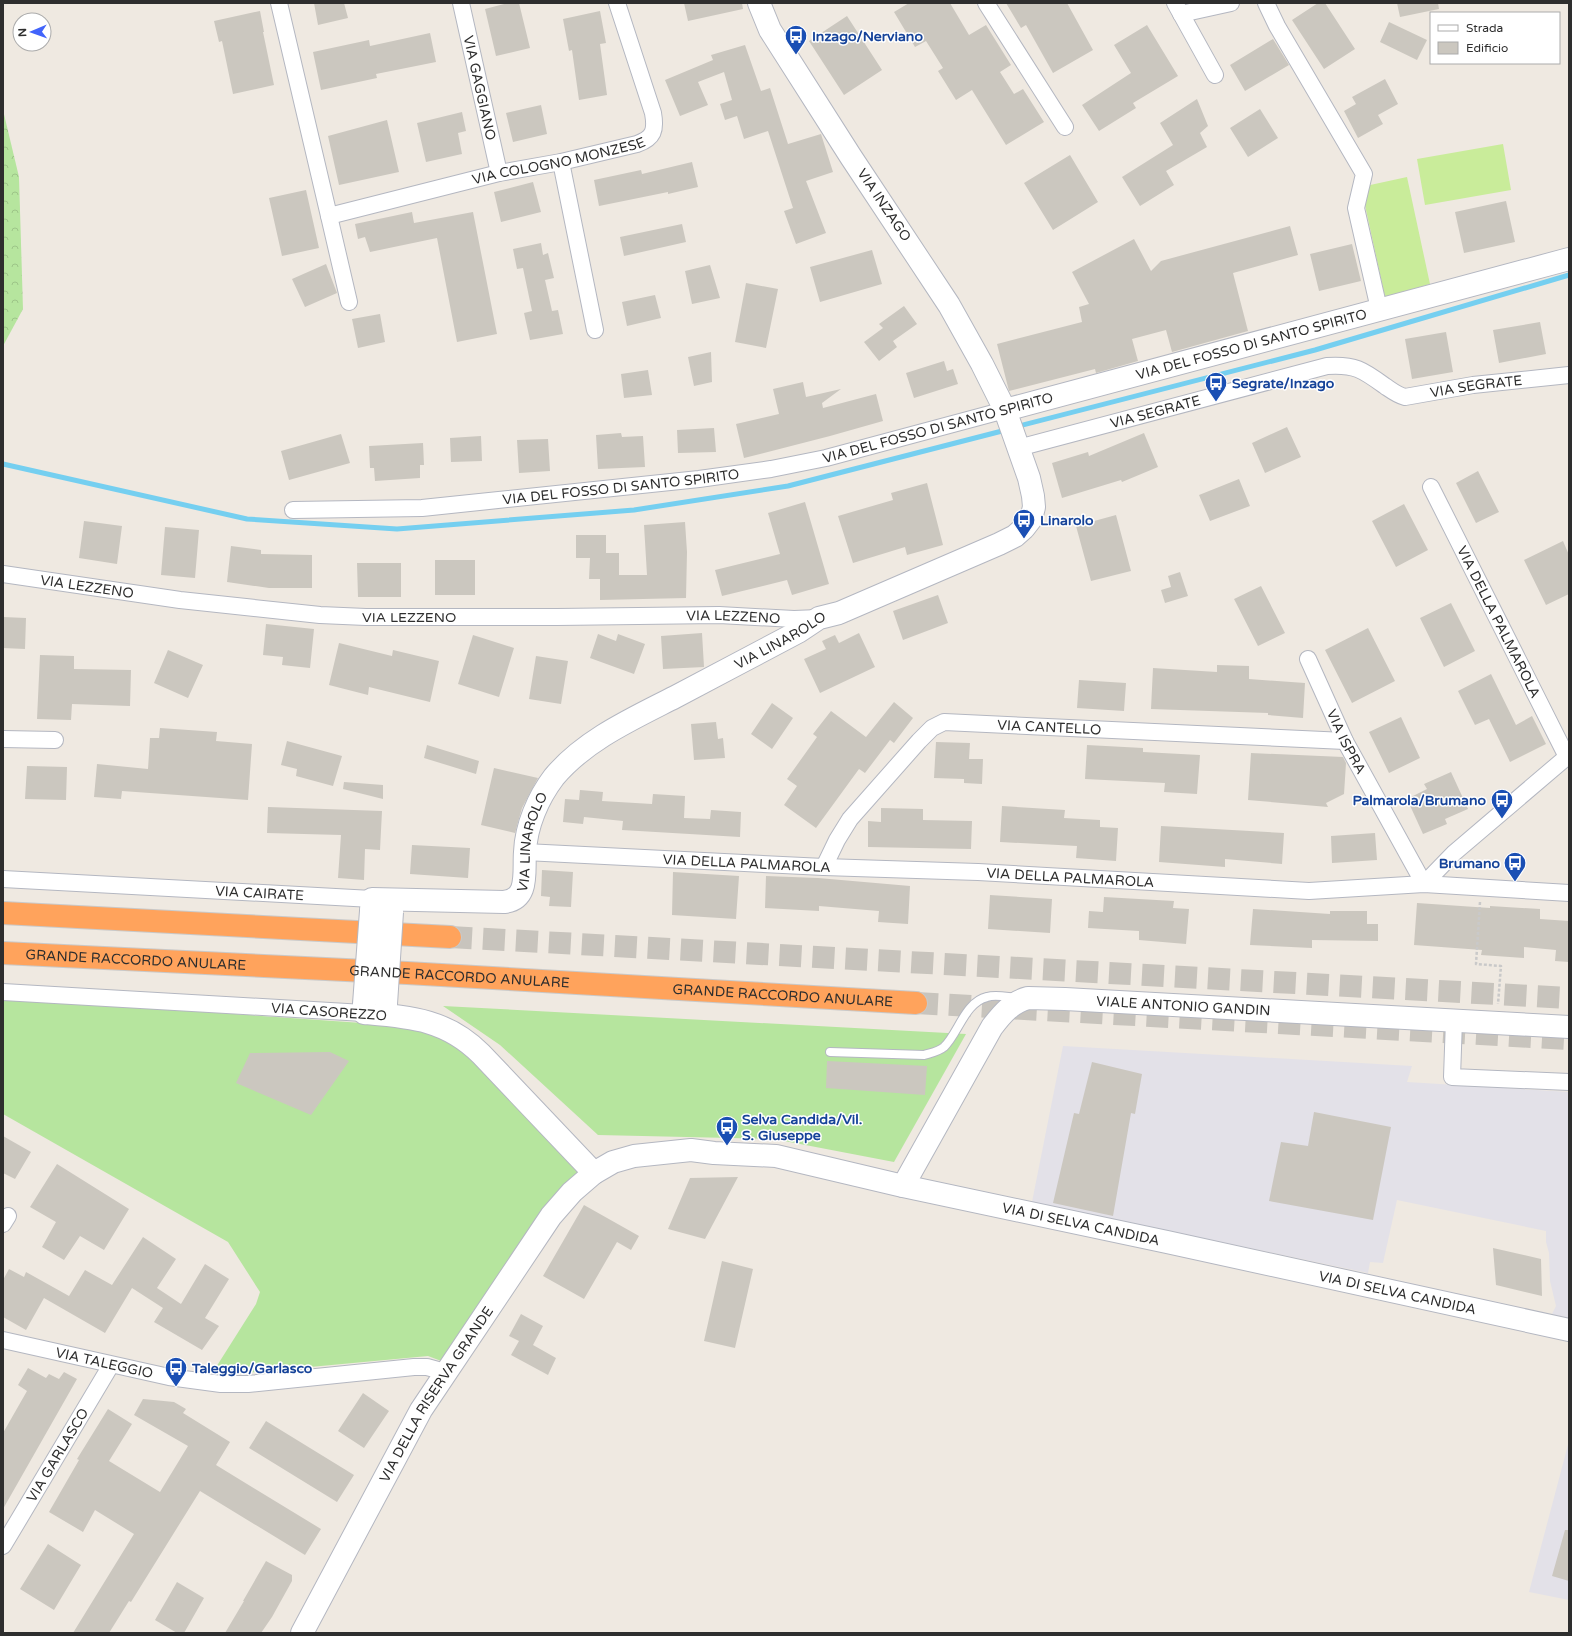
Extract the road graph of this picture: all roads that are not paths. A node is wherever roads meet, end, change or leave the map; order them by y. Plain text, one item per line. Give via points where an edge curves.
1 (279, 3) edge
2 (461, 3) edge
3 (617, 3) edge
4 (759, 3) edge
5 (986, 3) edge
6 (1231, 3) edge
7 (1266, 3) edge
8 (1178, 8) edge
9 (1215, 75) dead end
10 (1065, 127) dead end
11 (561, 162) junction
12 (499, 173) junction
13 (329, 216) junction
14 (1569, 259) edge
15 (349, 302) dead end
16 (1379, 309) junction
17 (595, 330) dead end
18 (1569, 375) edge
19 (1005, 410) junction
20 (1018, 448) junction
21 (1431, 487) dead end
22 (293, 510) dead end
23 (3, 574) edge
24 (819, 618) junction
25 (1308, 659) dead end
26 (3, 738) edge
27 (55, 740) dead end
28 (1345, 741) junction
29 (1568, 756) edge
30 (525, 852) junction
31 (824, 866) junction
32 (3, 879) edge
33 (1424, 884) junction
34 (1569, 893) edge
35 (516, 898) joint
36 (382, 905) junction
37 (3, 913) edge
38 (450, 937) tunnel mouth
39 (3, 953) edge
40 (3, 992) edge
41 (1023, 999) junction
42 (916, 1002) tunnel mouth
43 (374, 1009) junction
44 (1454, 1020) junction
45 (1569, 1027) edge
46 (830, 1052) dead end
47 (1569, 1082) edge
48 (594, 1173) junction
49 (903, 1186) junction
50 (1569, 1330) edge
51 (3, 1340) edge
52 (111, 1365) junction
53 (445, 1372) junction
54 (3, 1546) edge
55 (302, 1633) edge

1 - 13 street
2 - 12 street, VIA GAGGIANO
3 - 11 street, VIA COLOGNO MONZESE via 653,113 653,132 648,140 637,144
4 - 19 street, VIA INZAGO via 770,30 949,305
5 - 10 street
6 - 8 street
7 - 16 street via 1364,174 1356,208
8 - 9 street
11 - 12 street, VIA COLOGNO MONZESE
11 - 17 street
12 - 13 street, VIA COLOGNO MONZESE
13 - 15 street
14 - 16 street, VIA DEL FOSSO DI SANTO SPIRITO
16 - 19 street, VIA DEL FOSSO DI SANTO SPIRITO
18 - 20 street, VIA SEGRATE via 1473,385 1405,397 1362,370 1347,366 1327,366
19 - 20 street, VIA LINAROLO
19 - 22 street, VIA DEL FOSSO DI SANTO SPIRITO via 826,458 771,469 422,508
20 - 24 street, VIA LINAROLO via 1029,478 1034,503 1031,519 1015,536 839,613
21 - 29 street, VIA DELLA PALMAROLA
23 - 24 street, VIA LEZZENO via 180,600 280,612 341,616 549,617 719,614
24 - 30 street, VIA LINAROLO via 798,632 631,720 580,752 562,769 545,791 531,821
25 - 28 street, VIA ISPRA
26 - 27 street
28 - 31 street, VIA CANTELLO via 944,722 925,734 850,819
28 - 33 street, VIA ISPRA
29 - 33 street, VIA DELLA PALMAROLA via 1454,853
30 - 31 street, VIA DELLA PALMAROLA
30 - 35 street, VIA LINAROLO via 524,883
31 - 33 street, VIA DELLA PALMAROLA via 1309,891
32 - 36 street, VIA CAIRATE
33 - 34 street
35 - 36 street, VIA CAIRATE via 504,902
36 - 43 street, bridge
37 - 38 highway
39 - 42 highway, GRANDE RACCORDO ANULARE
40 - 43 street, VIA CASOREZZO
41 - 44 street, VIALE ANTONIO GANDIN via 1065,999
41 - 46 lane via 996,996 983,998 966,1014 944,1047 935,1052 924,1055
41 - 49 street via 1006,1011 992,1027
43 - 48 street, VIA CASOREZZO via 439,1025 465,1039
44 - 45 street, VIALE ANTONIO GANDIN
44 - 47 street via 1452,1077
48 - 49 street, VIA DI SELVA CANDIDA via 614,1162 634,1156 691,1150 776,1156
48 - 53 street, VIA DELLA RISERVA GRANDE via 572,1192 551,1216
49 - 50 street, VIA DI SELVA CANDIDA
51 - 52 street, VIA TALEGGIO
52 - 53 street, VIA TALEGGIO via 169,1377 229,1384 414,1367
52 - 54 street, VIA GARLASCO
53 - 55 street, VIA DELLA RISERVA GRANDE via 410,1429

